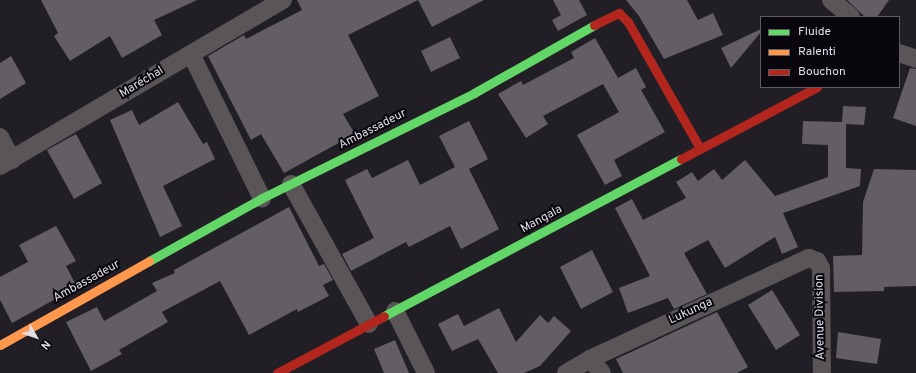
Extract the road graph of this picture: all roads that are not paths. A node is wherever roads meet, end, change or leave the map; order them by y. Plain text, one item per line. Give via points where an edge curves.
1 (283, 0) edge
2 (831, 0) edge
3 (850, 16) edge
4 (900, 53) edge
5 (192, 54) junction
6 (916, 59) edge
7 (815, 88) edge
8 (0, 137) edge
9 (700, 148) junction
10 (6, 163) edge
11 (291, 184) junction
12 (262, 198) junction
13 (816, 261) joint
14 (395, 311) junction
15 (369, 324) junction
16 (0, 345) edge
17 (590, 359) junction
18 (277, 373) edge
19 (426, 373) edge
20 (566, 373) edge
21 (602, 373) edge
22 (822, 373) edge

1 - 5 street, Maréchal
2 - 3 street
4 - 6 street
5 - 10 street, Maréchal
5 - 12 street
7 - 9 street, Mangala
8 - 10 street
9 - 11 street, Ambassadeur via 628,22 619,13 474,93
9 - 14 street, Mangala
11 - 12 street, Ambassadeur
11 - 15 street
12 - 16 street, Ambassadeur
13 - 17 street, Lukunga via 809,258
13 - 22 street, Avenue Division via 821,268
14 - 15 street, Mangala
14 - 19 street
15 - 18 street, Mangala
17 - 20 street, Lukunga
17 - 21 street

